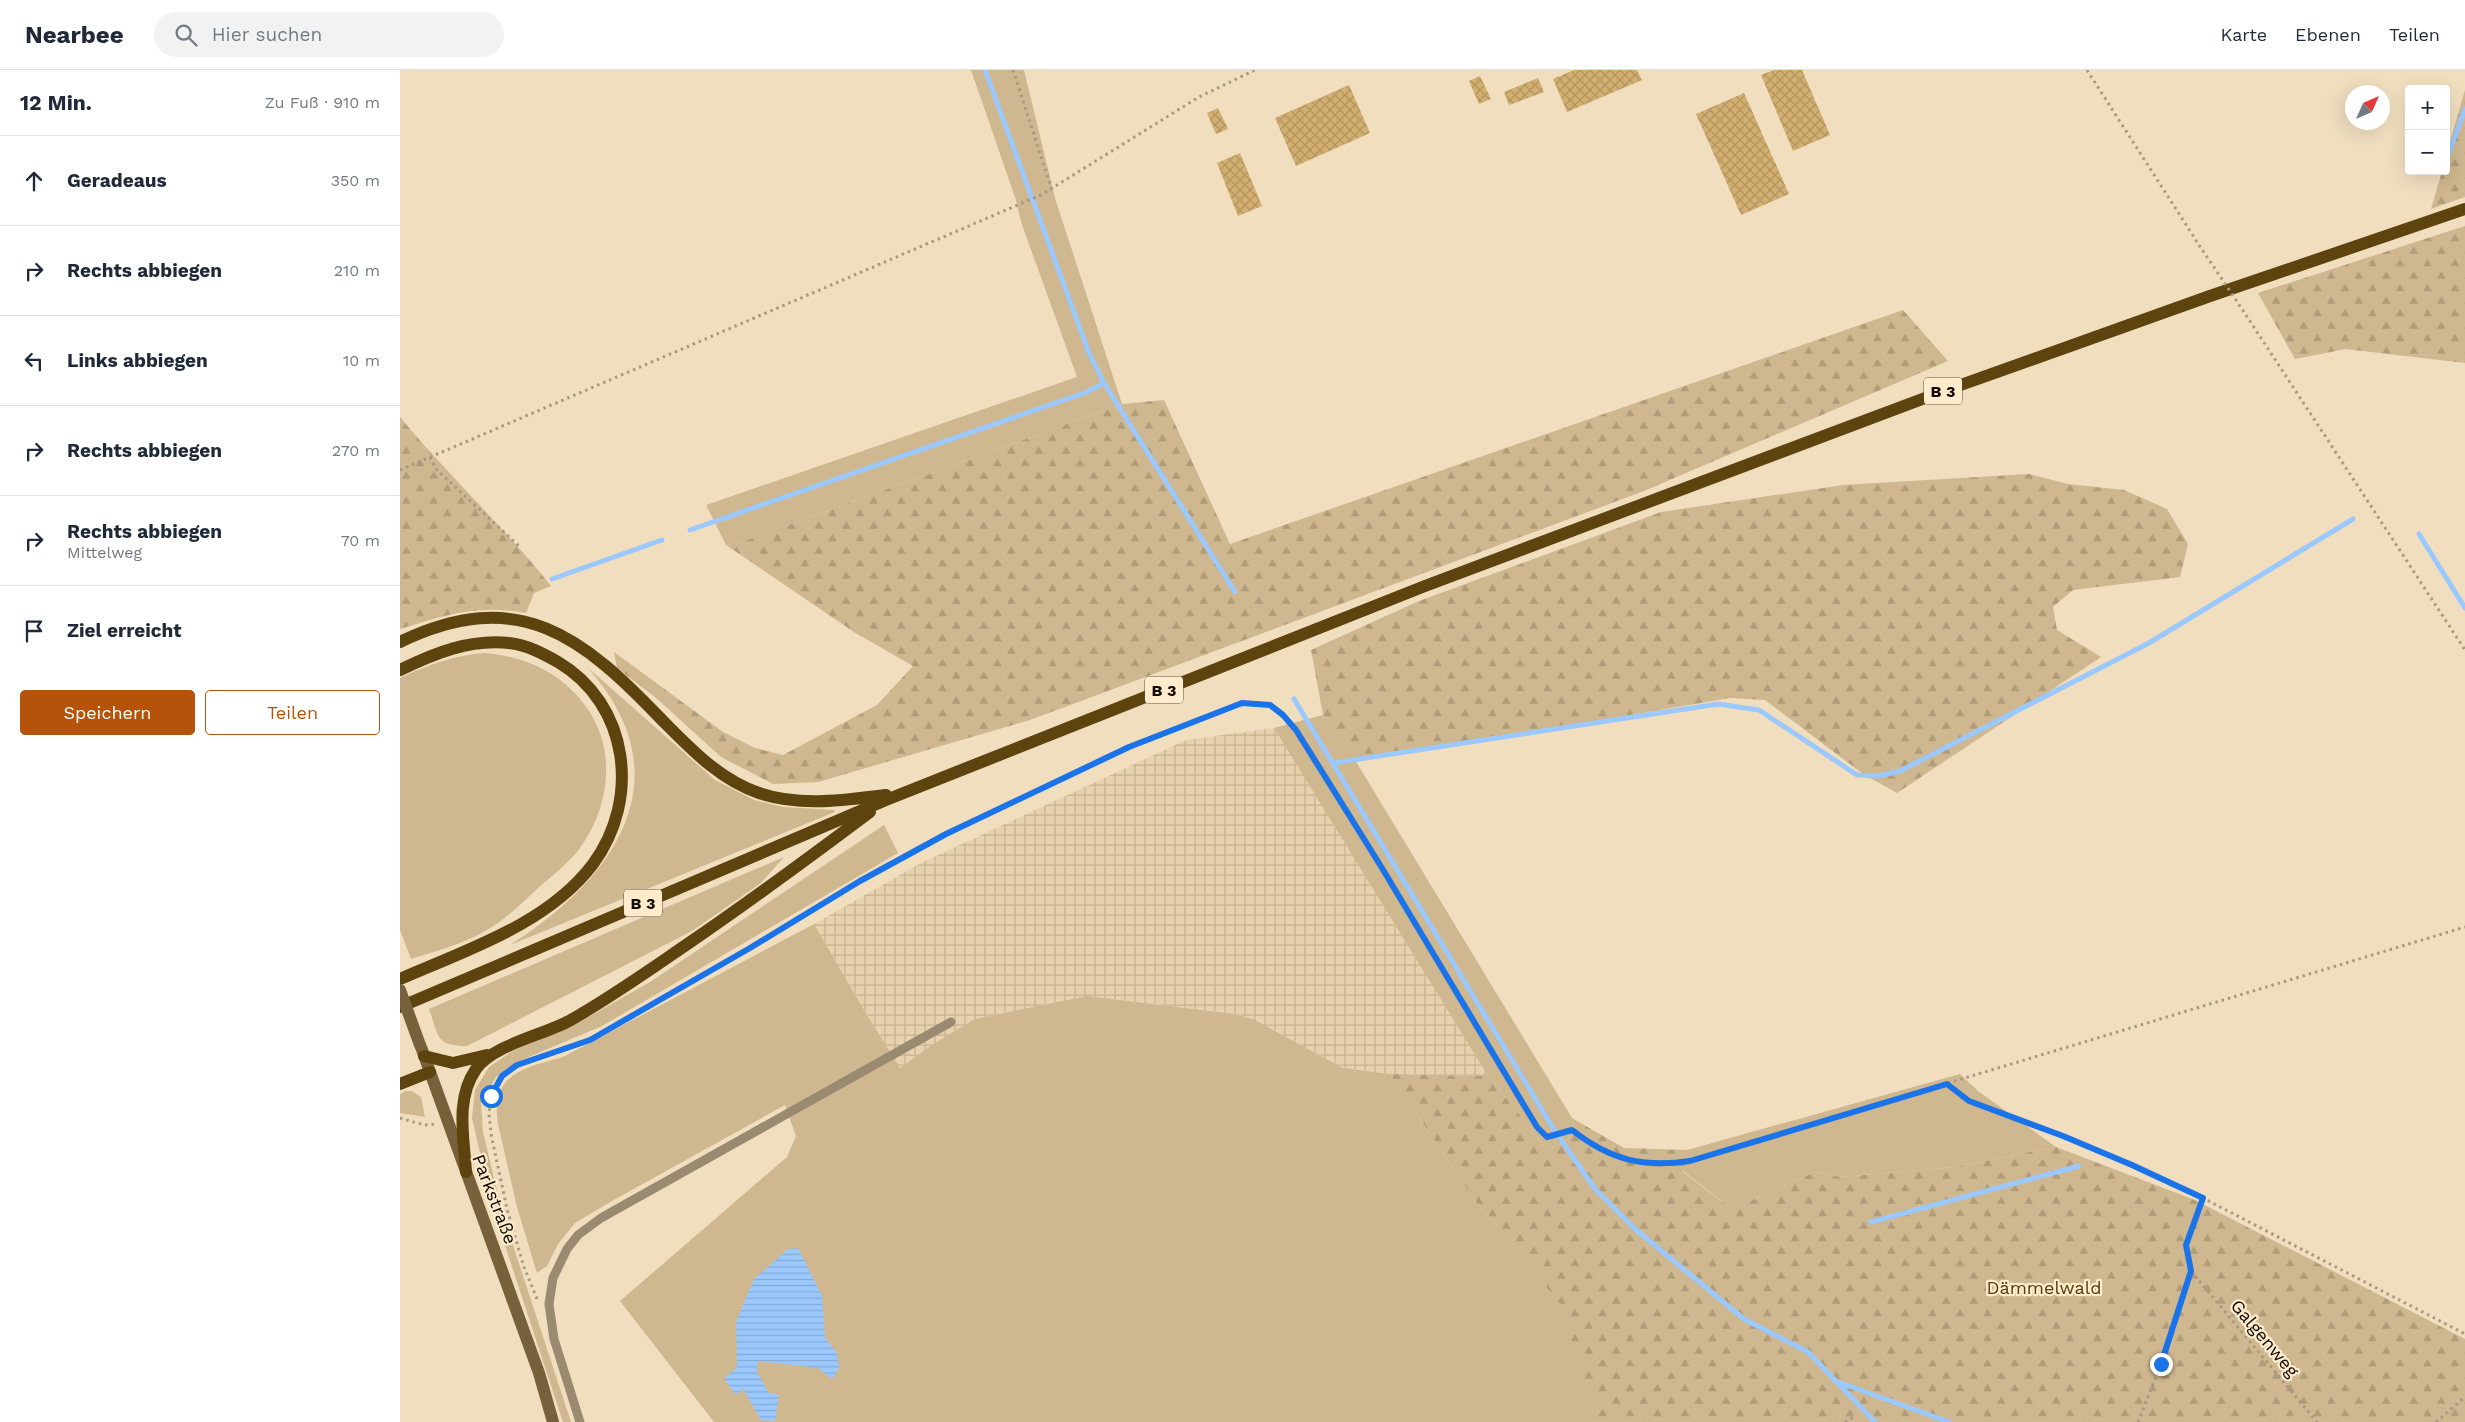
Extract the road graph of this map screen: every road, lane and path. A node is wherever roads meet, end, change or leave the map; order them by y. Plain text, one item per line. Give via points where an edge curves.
1 (1013, 70) edge
2 (1255, 70) edge
3 (2087, 70) edge
4 (1052, 190) junction
5 (2465, 209) edge
6 (430, 457) junction
7 (400, 470) edge
8 (520, 547) dead end
9 (400, 642) edge
10 (2465, 650) edge
11 (400, 670) edge
12 (904, 793) junction
13 (886, 800) junction
14 (2465, 927) edge
15 (400, 979) edge
16 (400, 990) edge
17 (400, 1007) edge
18 (951, 1022) dead end
19 (506, 1048) junction
20 (422, 1051) junction
21 (430, 1072) junction
22 (400, 1084) edge
23 (1947, 1084) junction
24 (400, 1118) edge
25 (435, 1124) dead end
26 (466, 1172) junction
27 (2203, 1198) junction
28 (2191, 1271) junction
29 (539, 1303) dead end
30 (2465, 1334) edge
31 (2465, 1397) edge
32 (1853, 1417) dead end
33 (553, 1422) edge
34 (580, 1422) edge
35 (1845, 1422) edge
36 (2138, 1422) edge
37 (2317, 1422) edge
38 (2436, 1422) edge

1 - 4 path
2 - 4 path via 1199,97
3 - 10 path, bridge
4 - 6 path
5 - 12 main road, B 3 via 2145,319 1643,503
6 - 7 path
6 - 8 path via 436,468
9 - 12 main road via 438,625 470,618 505,617 537,623 600,660 715,770 738,784 784,799 814,802
11 - 15 main road via 458,646 509,643 530,647 571,670 588,687 606,710 618,739 622,763 622,792 610,837 593,864 573,885 545,909 492,939
12 - 13 main road, B 3
13 - 17 main road, B 3
13 - 19 main road via 768,888 640,977 568,1021
14 - 23 path
16 - 20 street, Parkstraße, bridge
18 - 34 lane via 609,1213 578,1235 553,1278 549,1304 554,1339
19 - 20 main road via 453,1062
19 - 26 main road via 482,1062 468,1084 462,1107
20 - 21 street, Parkstraße
21 - 22 main road
21 - 26 street, Parkstraße
23 - 27 path via 1969,1101 2063,1136
23 - 29 path via 1690,1161 1667,1164 1611,1155 1572,1130 1547,1137 1537,1127 1296,730 1270,705 1242,703 1129,747 946,834 590,1040 517,1065 502,1076 491,1096 491,1134 507,1208 524,1267
24 - 25 path via 424,1125
26 - 33 street, Parkstraße via 540,1373
27 - 28 path via 2186,1245
27 - 30 path
28 - 36 path
28 - 37 path, Galgenweg
31 - 38 path
32 - 35 path

